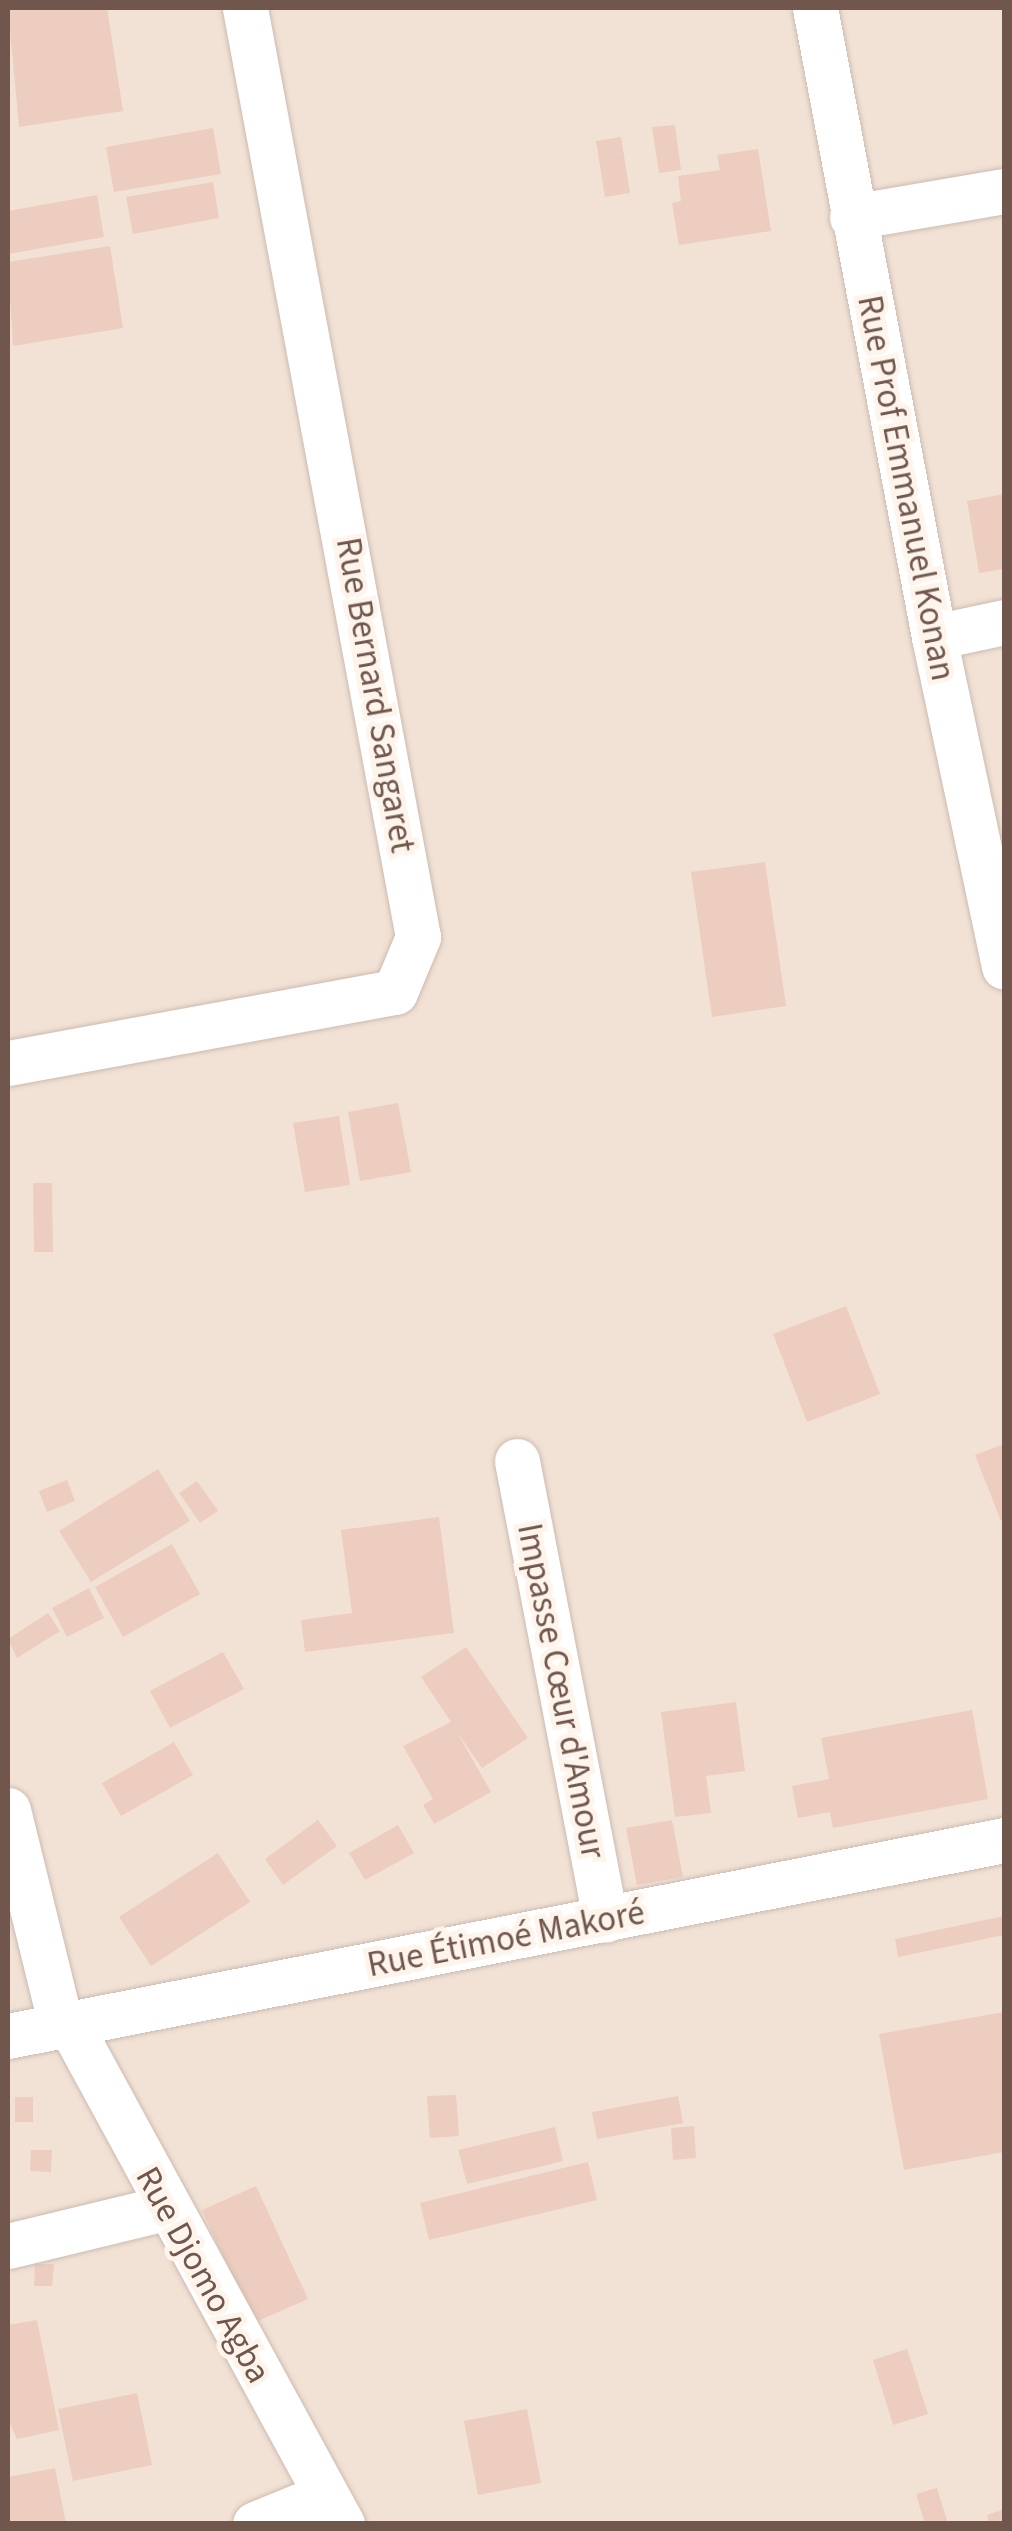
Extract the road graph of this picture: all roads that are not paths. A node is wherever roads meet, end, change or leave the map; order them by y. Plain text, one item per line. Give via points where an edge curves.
1 (244, 8) edge
2 (816, 8) edge
3 (1004, 191) edge
4 (852, 217) junction
5 (1004, 622) edge
6 (934, 636) junction
7 (1004, 967) edge
8 (8, 1063) edge
9 (517, 1462) dead end
10 (8, 1810) edge
11 (1004, 1840) edge
12 (605, 1920) junction
13 (65, 2024) junction
14 (8, 2036) edge
15 (165, 2208) junction
16 (8, 2246) edge
17 (333, 2510) edge
18 (255, 2524) edge

1 - 8 street, Rue Bernard Sangaret via 418,937 394,992
2 - 4 street, Rue Prof Emmanuel Konan
3 - 4 street
4 - 6 street, Rue Prof Emmanuel Konan
5 - 6 street
6 - 7 street, Rue Prof Emmanuel Konan
9 - 12 street, Impasse Cœur d'Amour
10 - 13 street, Rue Djomo Agba
11 - 12 street, Rue Étimoé Makoré
12 - 13 street, Rue Étimoé Makoré
13 - 14 street, Rue Étimoé Makoré
13 - 15 street, Rue Djomo Agba
15 - 16 street
15 - 17 street, Rue Djomo Agba
17 - 18 street

